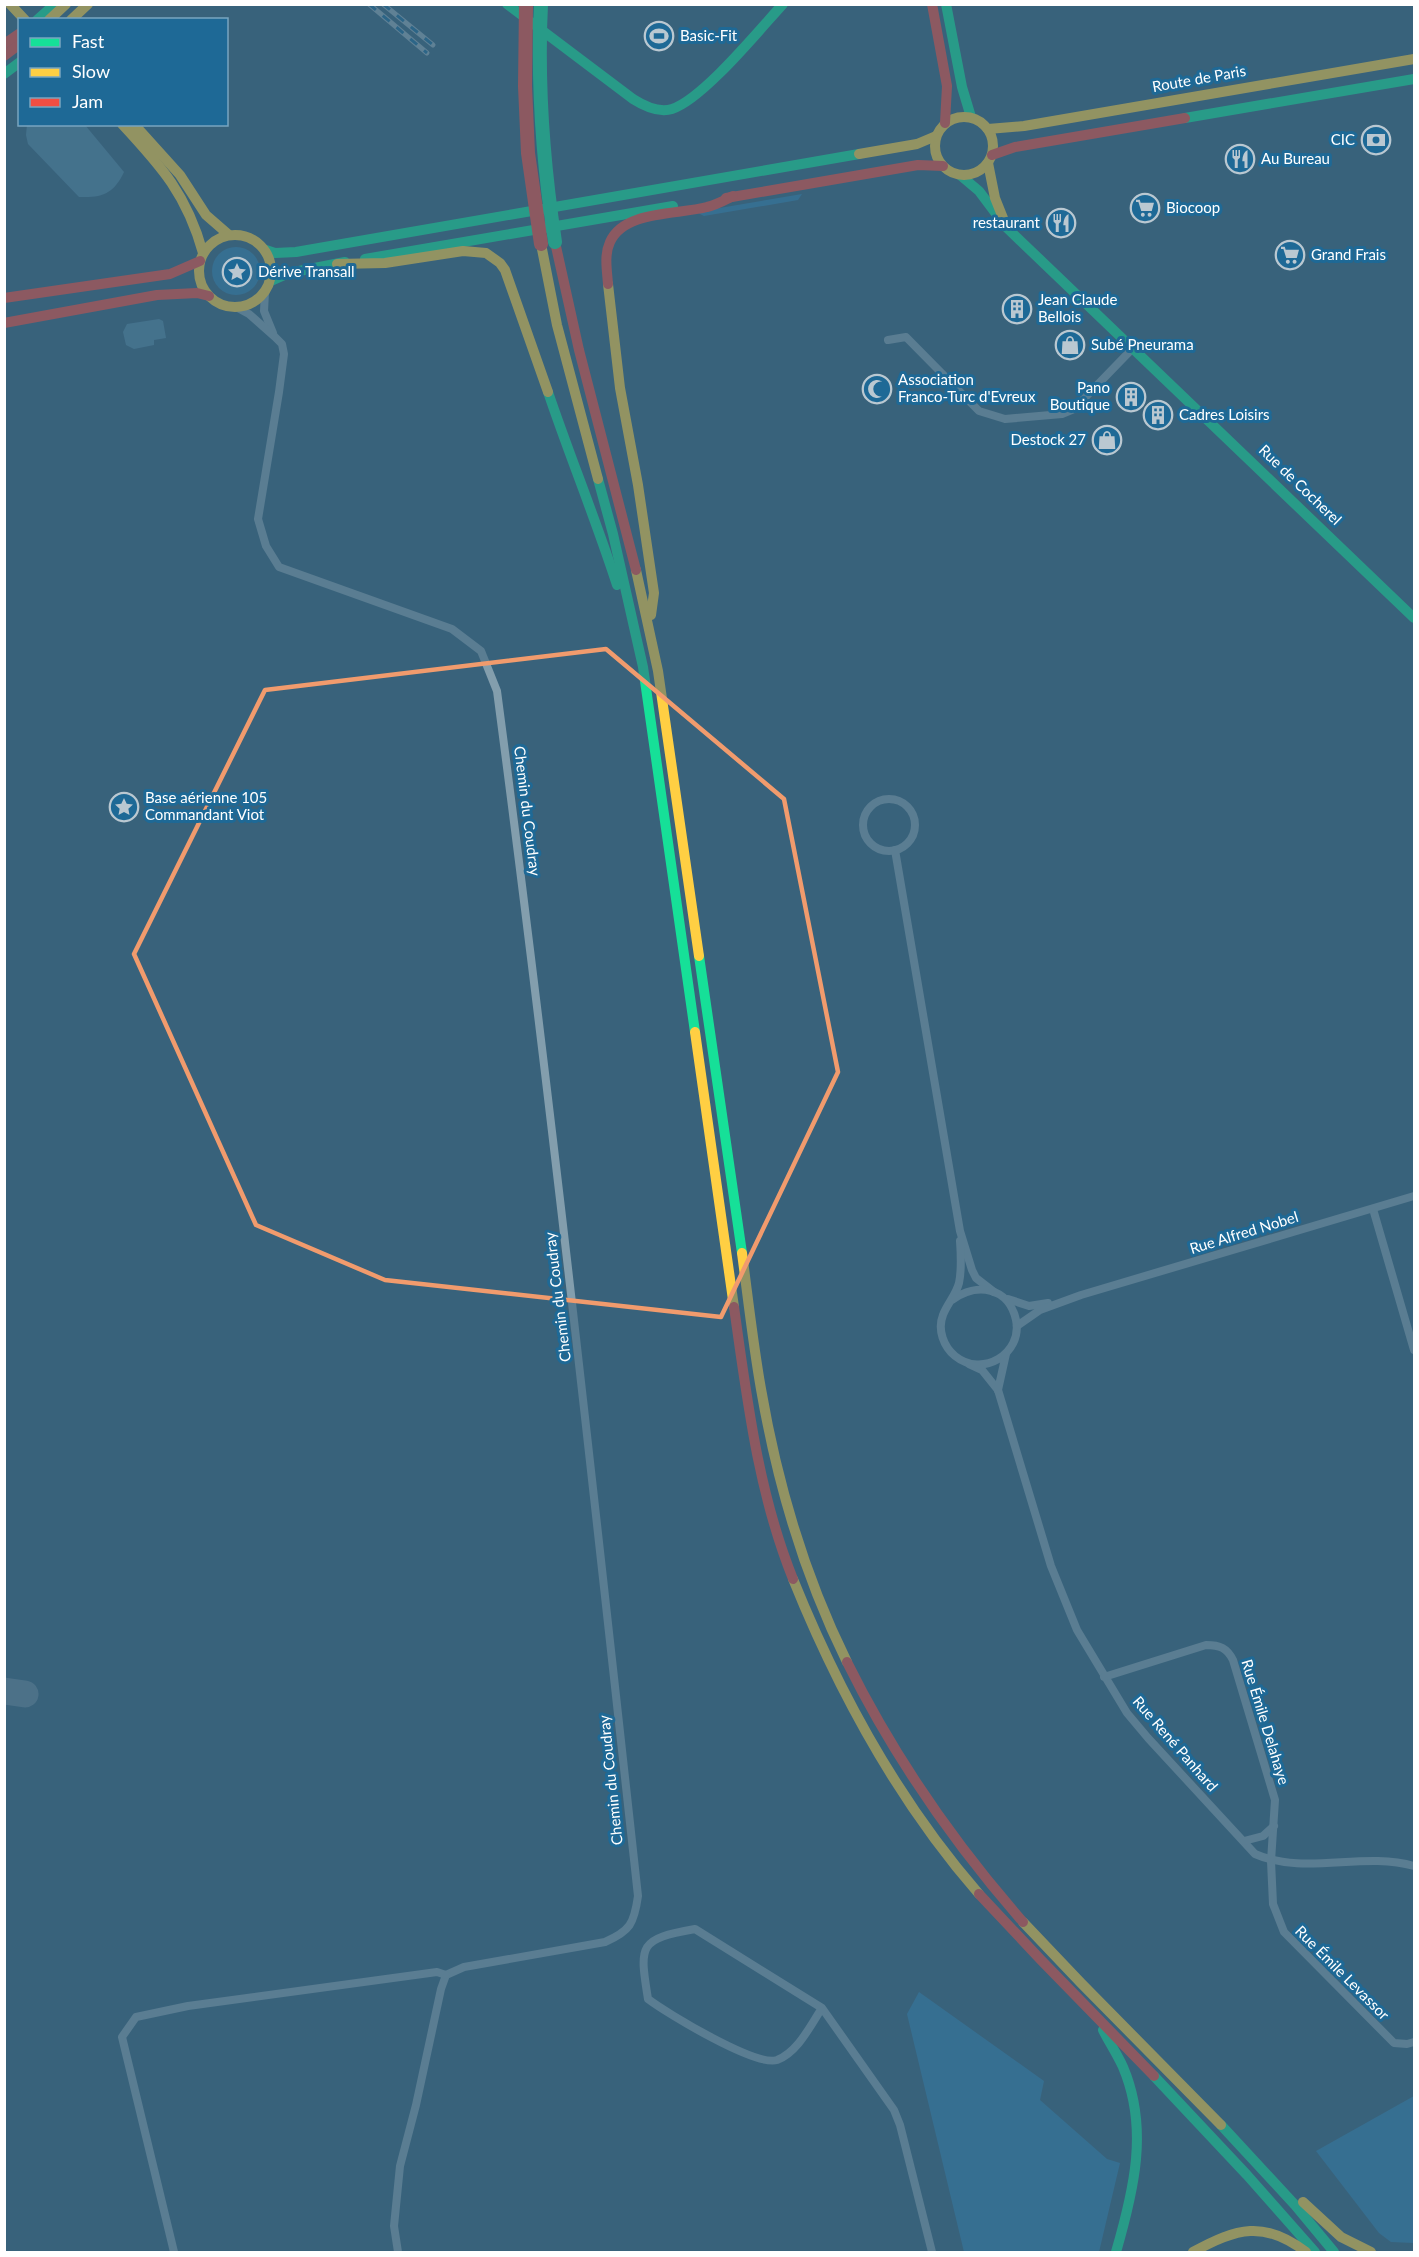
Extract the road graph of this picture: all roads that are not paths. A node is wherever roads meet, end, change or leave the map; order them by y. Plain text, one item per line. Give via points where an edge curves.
1 (10, 4) edge
2 (22, 4) edge
3 (88, 4) edge
4 (507, 4) edge
5 (526, 4) edge
6 (541, 4) edge
7 (783, 4) edge
8 (932, 4) edge
9 (946, 4) edge
10 (65, 11) edge
11 (23, 18) edge
12 (34, 18) edge
13 (42, 18) edge
14 (15, 41) edge
15 (4, 56) edge
16 (1414, 59) edge
17 (18, 64) edge
18 (4, 74) edge
19 (1414, 78) edge
20 (972, 117) junction
21 (945, 123) junction
22 (124, 126) edge
23 (136, 126) edge
24 (988, 129) junction
25 (936, 136) junction
26 (990, 159) junction
27 (943, 166) junction
28 (960, 175) junction
29 (733, 196) junction
30 (1006, 227) junction
31 (229, 235) junction
32 (548, 243) junction
33 (266, 250) junction
34 (202, 257) junction
35 (338, 264) junction
36 (268, 286) junction
37 (209, 296) junction
38 (4, 298) edge
39 (236, 307) junction
40 (4, 323) edge
41 (276, 337) junction
42 (888, 340) dead end
43 (1134, 347) junction
44 (1414, 618) edge
45 (650, 625) junction
46 (643, 667) junction
47 (895, 850) junction
48 (1414, 1196) edge
49 (1373, 1209) junction
50 (960, 1231) junction
51 (998, 1294) junction
52 (1082, 1295) junction
53 (952, 1300) junction
54 (1017, 1326) junction
55 (1414, 1350) edge
56 (1006, 1354) junction
57 (969, 1364) junction
58 (998, 1390) junction
59 (1104, 1677) junction
60 (1274, 1824) junction
61 (1244, 1841) junction
62 (1271, 1861) junction
63 (1414, 1866) edge
64 (446, 1975) junction
65 (822, 2008) junction
66 (1094, 2015) junction
67 (1414, 2042) edge
68 (1279, 2186) junction
69 (174, 2253) edge
70 (398, 2253) edge
71 (932, 2253) edge
72 (1116, 2253) edge
73 (1193, 2253) edge
74 (1306, 2253) edge
75 (1315, 2253) edge
76 (1335, 2253) edge
77 (1371, 2253) edge

1 - 11 main road
2 - 12 main road
3 - 10 main road
4 - 7 main road via 633,99 665,110 679,107 698,93
5 - 32 main road, bridge via 528,153
6 - 32 main road, bridge
8 - 21 main road via 947,86
9 - 20 main road
10 - 13 main road
14 - 15 main road
16 - 24 main road, Route de Paris
17 - 18 main road
19 - 26 main road via 1015,147
20 - 21 main road via 958,117
20 - 24 main road
21 - 25 main road
22 - 34 main road via 180,190 195,225
23 - 31 main road via 180,175 213,222
24 - 26 main road via 993,146
25 - 27 main road via 935,152
25 - 33 main road via 917,144 296,252
26 - 28 main road via 976,173
26 - 30 main road, Rue de Cocherel via 994,198
27 - 28 main road
27 - 29 main road via 918,165
28 - 30 main road, Rue de Cocherel via 979,191
29 - 35 main road
29 - 45 main road via 708,207 627,223 615,233 607,248 620,388 654,593
30 - 43 main road, Rue de Cocherel
31 - 33 main road via 251,238
31 - 34 main road via 219,238
32 - 45 main road
32 - 46 main road via 557,325 614,534
33 - 36 main road via 272,265
34 - 37 main road via 200,280
34 - 38 main road via 170,274
35 - 36 main road via 289,273
35 - 46 main road via 385,264 476,251 493,257 505,270 598,528
36 - 39 main road via 255,302
36 - 41 street, Chemin du Coudray via 264,310
37 - 39 main road
37 - 40 main road via 197,292 157,295
39 - 41 street
41 - 64 street, Chemin du Coudray via 284,354 258,519 270,553 279,567 452,629 482,651 497,691 536,991 638,1896 636,1914 623,1934 605,1942 464,1967
42 - 43 street via 906,337 979,411 1005,419 1074,410
43 - 44 main road, Rue de Cocherel
45 - 68 main road via 761,1389 792,1520 826,1614 881,1727 962,1848 1032,1930
46 - 66 main road via 749,1414 776,1529 812,1625 867,1734 895,1779 954,1864 994,1912
47 - 47 street via 913,836 916,821 903,802 887,798 866,812 863,829 871,844
47 - 50 street
48 - 49 street, Rue Alfred Nobel
49 - 52 street, Rue Alfred Nobel
49 - 55 street
50 - 51 street via 976,1278
50 - 53 street via 961,1269
51 - 52 street, Rue Alfred Nobel via 1029,1306
51 - 53 street via 974,1289
51 - 54 street via 1015,1313
52 - 54 street, Rue Alfred Nobel via 1040,1310
53 - 57 street via 943,1315 943,1339 957,1358
54 - 56 street via 1014,1343
56 - 57 street via 987,1364
56 - 58 street, Rue René Panhard
57 - 58 street, Rue René Panhard via 982,1370
58 - 59 street, Rue René Panhard via 1051,1566 1077,1630
59 - 60 street, Rue Émile Delahaye via 1206,1645 1228,1650 1275,1800
59 - 61 street, Rue René Panhard via 1148,1738
60 - 61 street via 1263,1836
60 - 62 street, Rue Émile Delahaye
61 - 62 street, Rue René Panhard via 1255,1854
62 - 63 street, Rue René Panhard via 1300,1864 1388,1860
62 - 67 street, Rue Émile Levassor via 1273,1904 1284,1932 1386,2036 1395,2043
64 - 69 street via 438,1971 188,2006 136,2017 123,2037
64 - 70 street via 400,2166 394,2226
65 - 65 street via 793,2050 775,2061 752,2057 648,1999 644,1958 647,1946 659,1936 695,1929
65 - 71 street via 894,2110
66 - 72 main road via 1123,2067 1139,2134 1137,2175
66 - 75 main road via 1260,2188
68 - 76 main road
68 - 77 main road via 1302,2201 1341,2237
73 - 74 main road via 1236,2232 1256,2229 1284,2236

